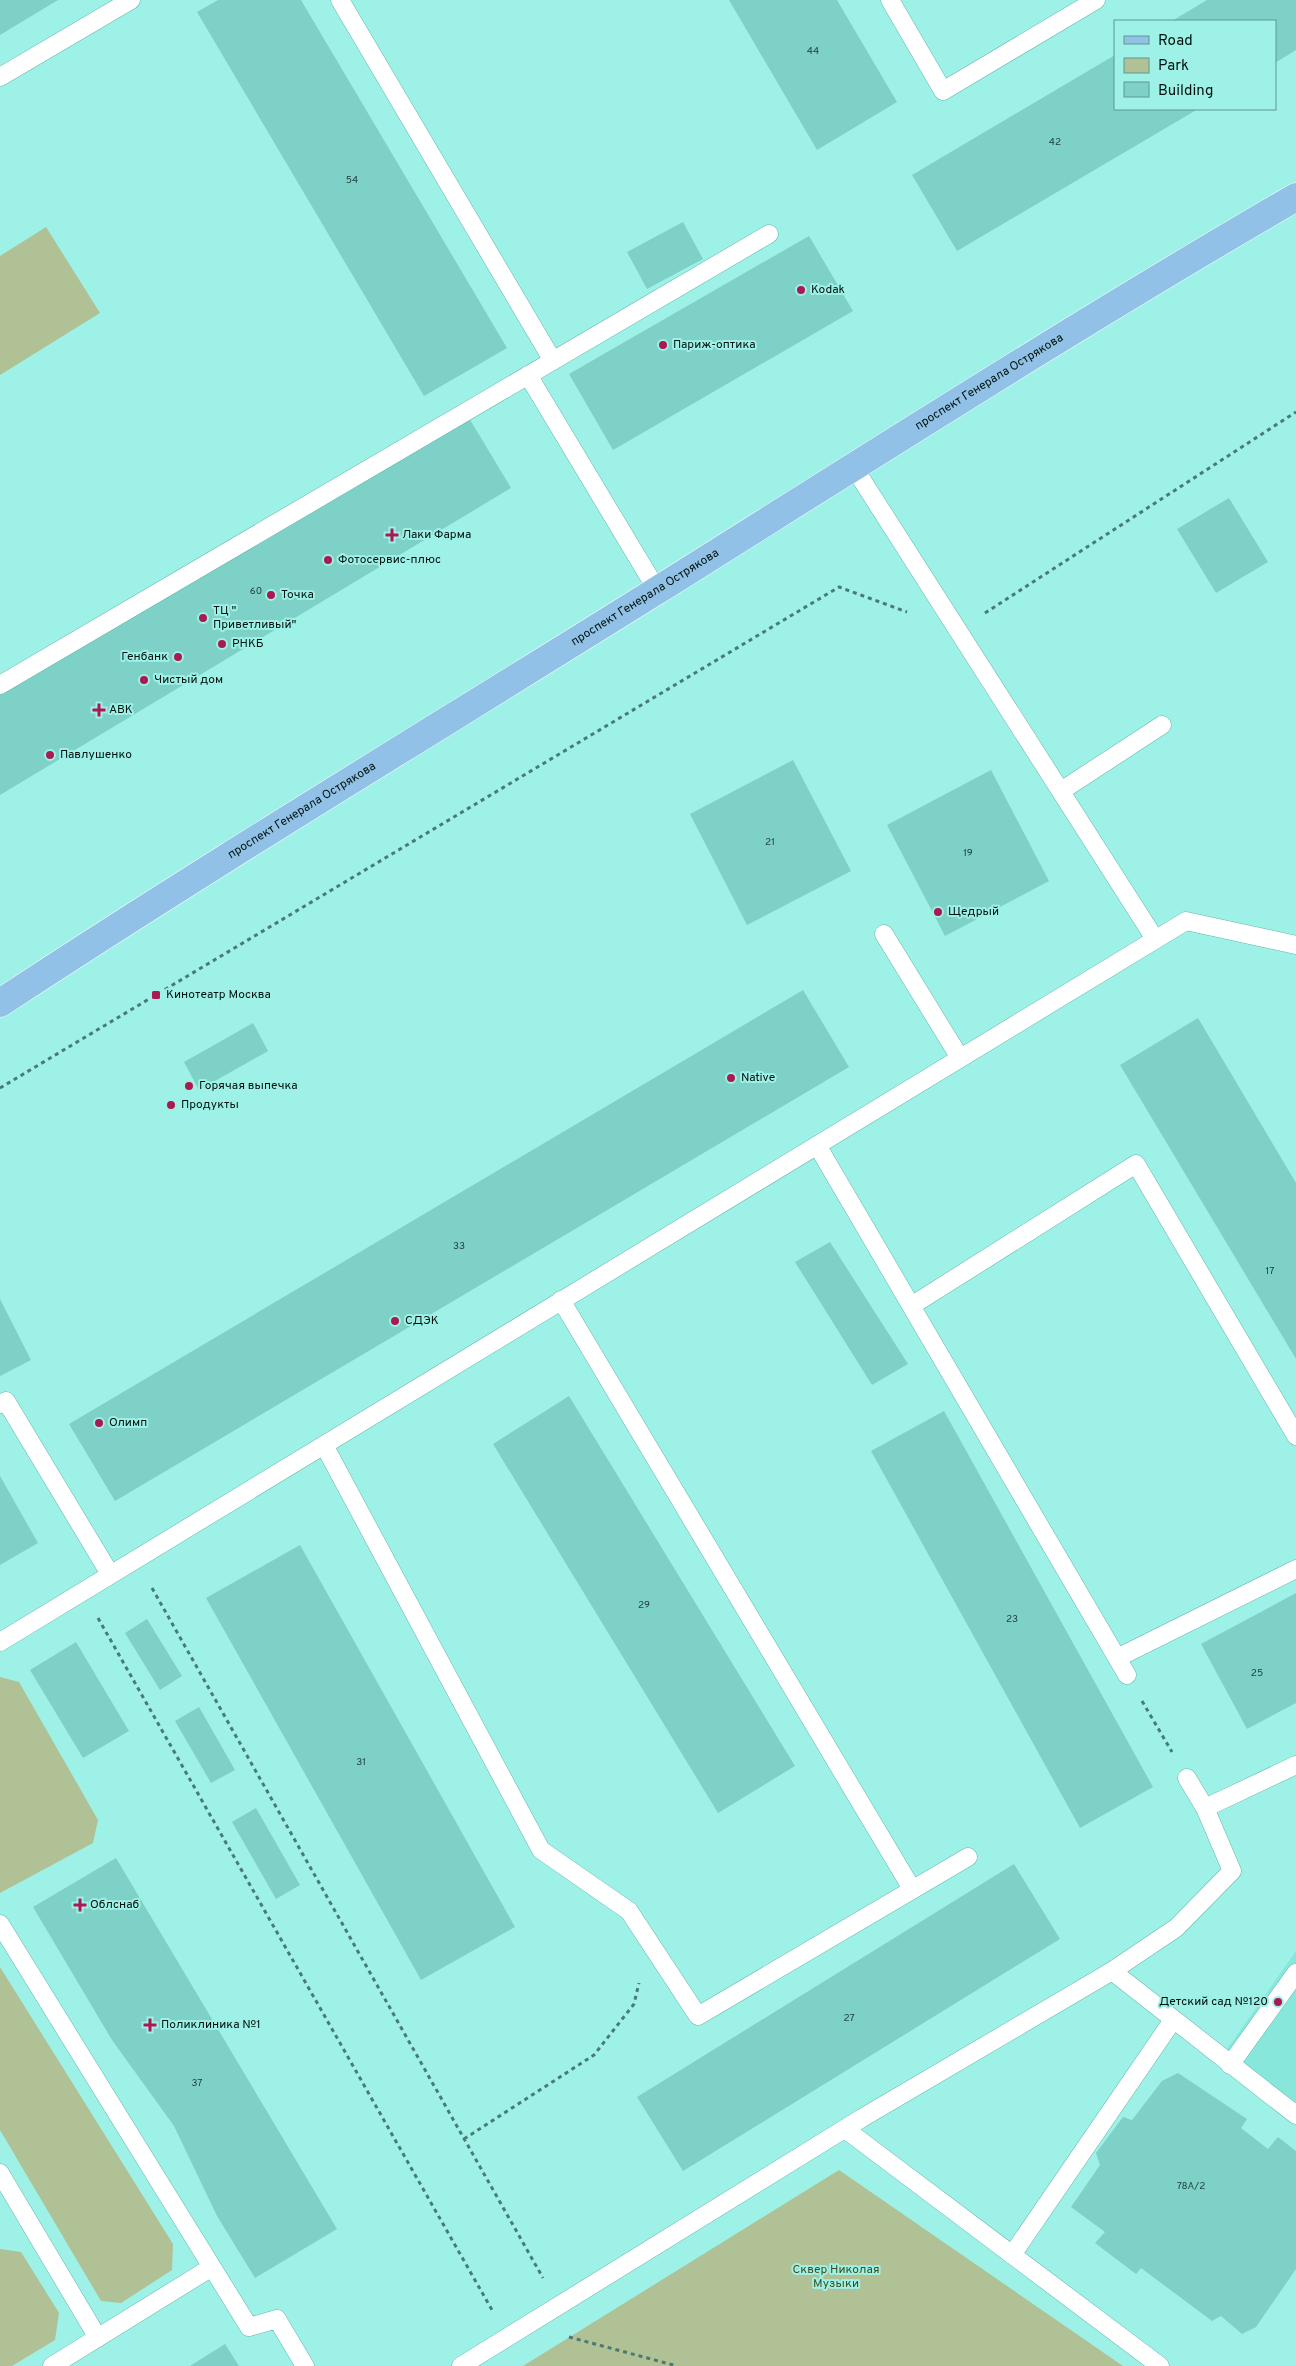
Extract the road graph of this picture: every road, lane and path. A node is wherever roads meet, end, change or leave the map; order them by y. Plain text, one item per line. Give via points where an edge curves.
1 (131, 0) edge
2 (340, 0) edge
3 (890, 0) edge
4 (1096, 0) edge
5 (0, 77) edge
6 (1296, 197) edge
7 (769, 234) dead end
8 (553, 361) junction
9 (528, 376) junction
10 (1296, 412) edge
11 (853, 466) junction
12 (657, 590) junction
13 (959, 630) junction
14 (0, 685) edge
15 (1162, 725) dead end
16 (1061, 791) junction
17 (884, 934) dead end
18 (1155, 939) junction
19 (1296, 945) edge
20 (0, 1004) edge
21 (960, 1058) junction
22 (0, 1088) edge
23 (817, 1145) junction
24 (561, 1300) junction
25 (912, 1306) junction
26 (0, 1404) edge
27 (1296, 1436) edge
28 (324, 1445) junction
29 (135, 1559) junction
30 (1296, 1569) edge
31 (110, 1574) junction
32 (82, 1592) junction
33 (0, 1642) edge
34 (1117, 1658) junction
35 (1127, 1675) joint
36 (1296, 1765) edge
37 (1187, 1778) joint
38 (1205, 1808) junction
39 (968, 1857) dead end
40 (912, 1889) junction
41 (0, 1924) edge
42 (648, 1941) junction
43 (1112, 1971) junction
44 (1296, 1973) edge
45 (1173, 2020) junction
46 (1230, 2065) junction
47 (1296, 2115) edge
48 (845, 2129) junction
49 (464, 2139) junction
50 (0, 2173) edge
51 (1012, 2255) junction
52 (212, 2267) junction
53 (559, 2306) junction
54 (526, 2326) junction
55 (507, 2337) junction
56 (98, 2338) junction
57 (659, 2361) junction
58 (52, 2366) edge
59 (305, 2366) edge
60 (461, 2366) edge
61 (666, 2366) edge
62 (677, 2366) edge
63 (1160, 2366) edge

1 - 5 lane
2 - 8 lane
3 - 4 lane via 943,91
6 - 11 main road, проспект Генерала Острякова
7 - 8 lane
8 - 9 lane
9 - 12 lane
9 - 14 lane
10 - 13 path
11 - 12 main road, проспект Генерала Острякова
11 - 13 lane
12 - 20 main road, проспект Генерала Острякова via 155,901
13 - 16 lane
13 - 22 path via 839,587
15 - 16 lane
16 - 18 lane
17 - 21 lane
18 - 19 lane via 1186,921
18 - 21 lane
21 - 23 lane
23 - 24 lane
23 - 25 lane
24 - 28 lane
24 - 40 lane
25 - 27 lane via 1136,1164
25 - 34 lane
26 - 31 lane via 6,1401
28 - 29 lane
28 - 42 lane via 541,1850 628,1911
29 - 31 lane
29 - 49 path
30 - 34 lane
31 - 32 lane
32 - 33 lane
32 - 55 path
34 - 35 lane
35 - 37 path
36 - 38 lane
37 - 38 lane
38 - 43 lane via 1232,1871 1176,1928
39 - 40 lane
40 - 42 lane via 698,2016
41 - 52 lane
42 - 49 path via 634,2004 594,2055
43 - 45 lane
43 - 48 lane
44 - 46 lane
45 - 46 lane
45 - 51 lane
46 - 47 lane
48 - 51 lane
48 - 53 lane
49 - 53 path
50 - 56 lane
51 - 63 lane
52 - 56 lane
52 - 59 lane via 249,2327 277,2319
53 - 54 lane
54 - 55 lane
54 - 57 path
55 - 60 lane
56 - 58 lane
57 - 61 path
57 - 62 path

